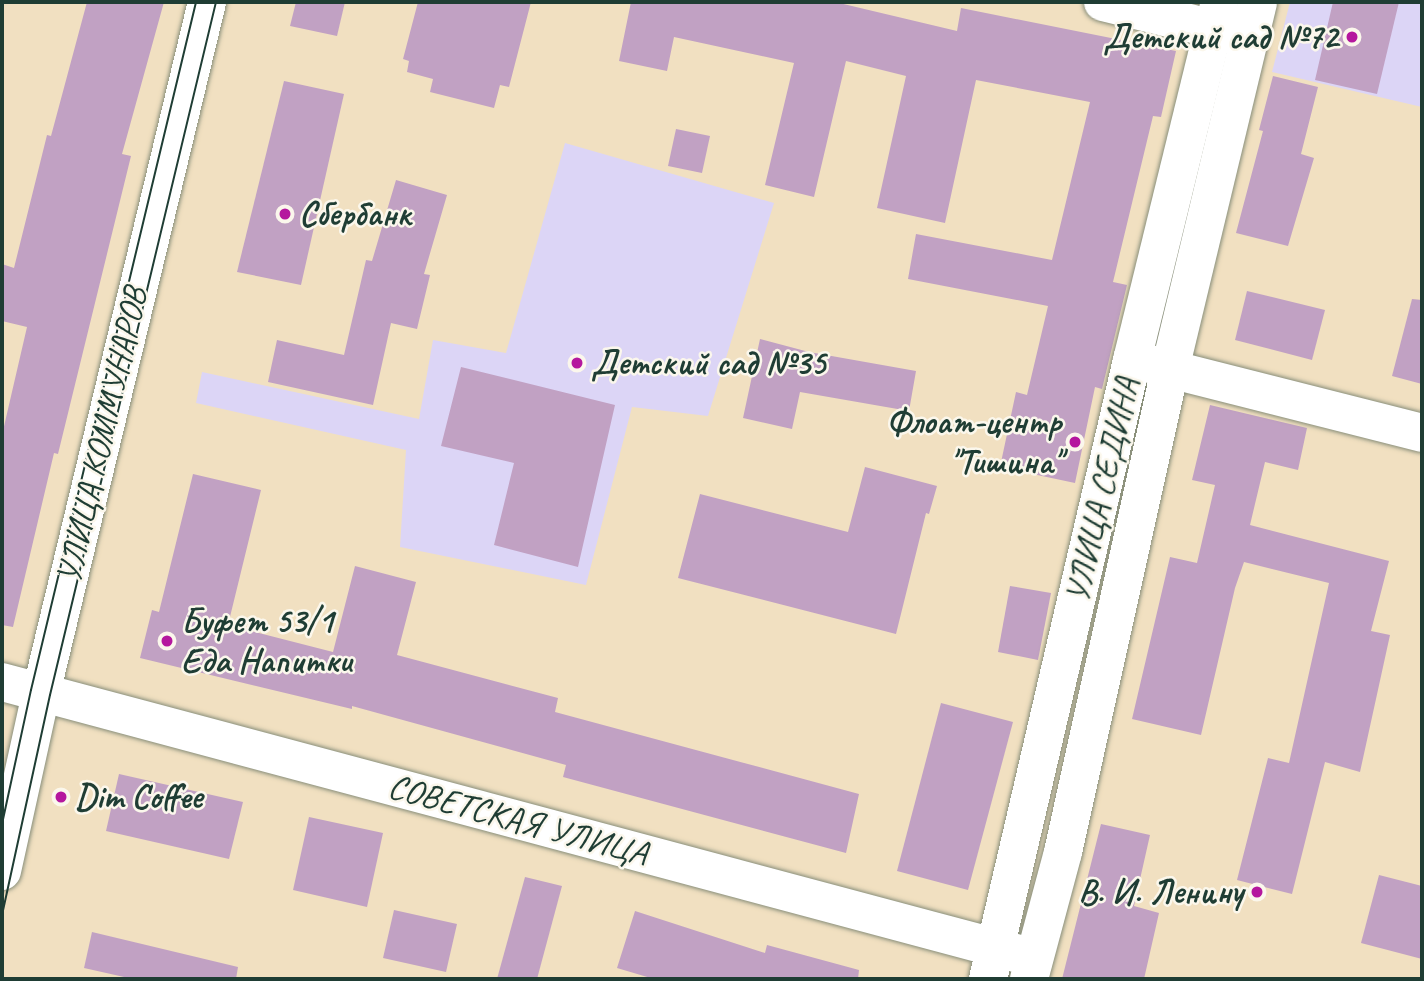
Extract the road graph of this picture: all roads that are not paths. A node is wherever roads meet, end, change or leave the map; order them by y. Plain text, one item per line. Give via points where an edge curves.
1 (206, 2) edge
2 (1103, 2) edge
3 (1258, 2) edge
4 (1228, 23) edge
5 (1132, 360) junction
6 (1170, 369) junction
7 (1422, 433) edge
8 (2, 682) edge
9 (41, 693) junction
10 (2, 871) edge
11 (992, 963) edge
12 (1032, 968) edge

1 - 9 street, УЛИЦА КОММУНАРОВ
2 - 4 street
3 - 4 street, УЛИЦА СЕДИНА
4 - 5 street, УЛИЦА СЕДИНА
4 - 6 street, УЛИЦА СЕДИНА
5 - 6 street
5 - 11 street, УЛИЦА СЕДИНА
6 - 7 street
6 - 12 street, УЛИЦА СЕДИНА via 1063,852
8 - 9 street, СОВЕТСКАЯ УЛИЦА
9 - 10 street, УЛИЦА КОММУНАРОВ
9 - 11 street, СОВЕТСКАЯ УЛИЦА
11 - 12 street, СОВЕТСКАЯ УЛИЦА

